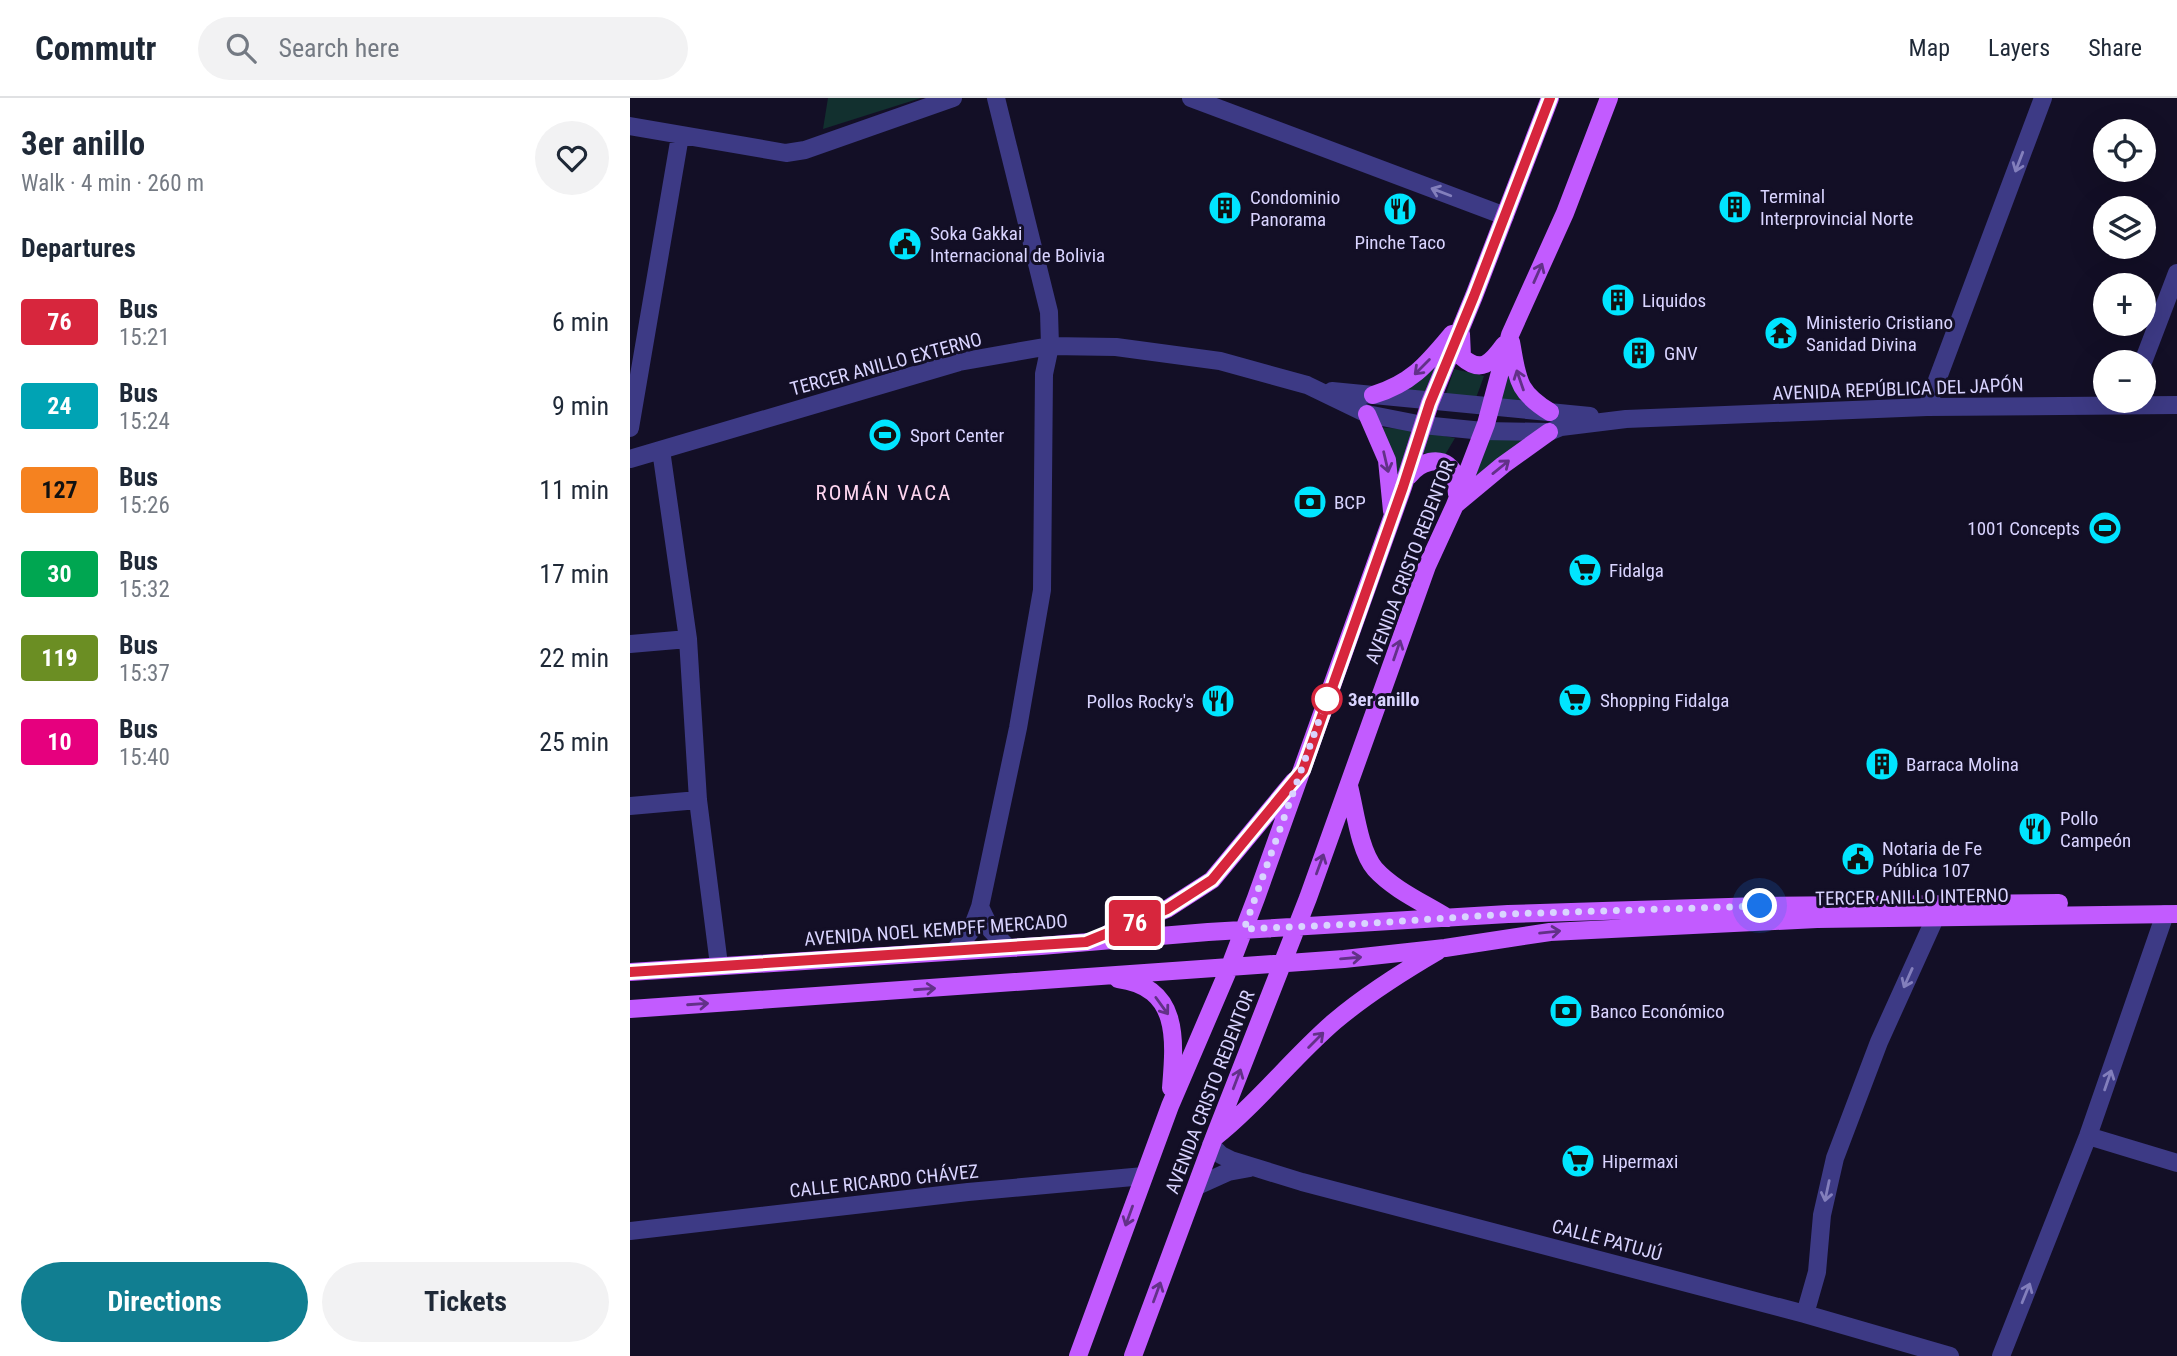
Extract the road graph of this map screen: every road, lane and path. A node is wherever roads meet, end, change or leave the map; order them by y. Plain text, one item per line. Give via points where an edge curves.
1 (953, 98) edge
2 (996, 98) edge
3 (1191, 98) edge
4 (1550, 98) edge
5 (1609, 98) edge
6 (2043, 98) edge
7 (630, 126) edge
8 (680, 136) junction
9 (1505, 216) junction
10 (2177, 274) edge
11 (1461, 324) junction
12 (1510, 335) junction
13 (1050, 346) junction
14 (2148, 350) edge
15 (1323, 391) junction
16 (1373, 395) junction
17 (1432, 400) junction
18 (2093, 404) edge
19 (2156, 404) edge
20 (2177, 405) edge
21 (1491, 406) junction
22 (1927, 407) junction
23 (1550, 412) junction
24 (1367, 414) junction
25 (1621, 420) junction
26 (1423, 425) junction
27 (630, 428) edge
28 (1483, 431) junction
29 (1549, 432) junction
30 (661, 450) junction
31 (630, 459) edge
32 (1403, 487) junction
33 (1456, 501) junction
34 (1393, 514) junction
35 (688, 639) junction
36 (630, 644) edge
37 (1303, 770) junction
38 (1349, 786) junction
39 (698, 800) junction
40 (630, 806) edge
41 (980, 907) junction
42 (2173, 911) edge
43 (1936, 916) junction
44 (1448, 918) junction
45 (1296, 928) junction
46 (1244, 929) junction
47 (1086, 942) junction
48 (1008, 948) junction
49 (1445, 948) junction
50 (954, 951) junction
51 (1283, 962) junction
52 (719, 965) junction
53 (1230, 966) junction
54 (630, 972) edge
55 (1104, 977) junction
56 (630, 1009) edge
57 (1170, 1106) junction
58 (2088, 1136) junction
59 (1212, 1142) junction
60 (2177, 1163) edge
61 (1254, 1168) junction
62 (1144, 1176) junction
63 (1197, 1186) junction
64 (630, 1226) edge
65 (1805, 1314) junction
66 (1078, 1356) edge
67 (1133, 1356) edge
68 (1950, 1356) edge
69 (2001, 1356) edge

1 - 8 street via 795,152
2 - 13 street via 1049,312
9 -> 3 street
4 - 9 main road, AVENIDA CRISTO REDENTOR
12 -> 5 main road, AVENIDA CRISTO REDENTOR via 1565,213
6 -> 22 street
7 - 8 street
8 - 27 street
9 - 11 main road, AVENIDA CRISTO REDENTOR
10 - 14 street
11 - 12 main road via 1462,357 1471,365 1493,361
11 -> 16 main road via 1418,372 1397,388
11 - 17 main road, AVENIDA CRISTO REDENTOR
12 - 21 main road, AVENIDA CRISTO REDENTOR
23 -> 12 main road via 1522,390
13 - 15 street, TERCER ANILLO EXTERNO via 1116,347 1220,361
13 - 30 street, TERCER ANILLO EXTERNO via 959,362
13 - 41 street via 1044,374 1042,590
15 - 16 street, TERCER ANILLO EXTERNO
15 - 24 street, TERCER ANILLO EXTERNO
16 - 17 street, TERCER ANILLO EXTERNO
17 - 21 street, TERCER ANILLO EXTERNO
17 - 26 main road, AVENIDA CRISTO REDENTOR
18 - 22 street, AVENIDA REPÚBLICA DEL JAPÓN
19 - 20 street, AVENIDA REPÚBLICA DEL JAPÓN
21 - 23 street, TERCER ANILLO EXTERNO
21 - 28 main road, AVENIDA CRISTO REDENTOR
22 - 25 street, AVENIDA REPÚBLICA DEL JAPÓN
23 - 25 street, TERCER ANILLO EXTERNO
24 - 26 street, TERCER ANILLO EXTERNO
24 -> 34 main road via 1387,460
25 - 29 street, TERCER ANILLO EXTERNO
26 - 28 street, TERCER ANILLO EXTERNO
26 - 32 main road, AVENIDA CRISTO REDENTOR
28 - 29 street, TERCER ANILLO EXTERNO
28 - 33 main road, AVENIDA CRISTO REDENTOR
33 -> 29 main road
30 - 31 street, TERCER ANILLO EXTERNO
30 - 35 street
32 - 33 main road via 1417,465 1441,463 1455,475
32 - 34 main road, AVENIDA CRISTO REDENTOR
38 -> 33 main road, AVENIDA CRISTO REDENTOR via 1427,566
34 - 37 main road, AVENIDA CRISTO REDENTOR
35 - 36 street
35 - 39 street
37 - 46 main road, AVENIDA CRISTO REDENTOR
37 - 47 main road via 1212,880 1167,909
38 - 44 main road via 1364,848 1374,867
45 -> 38 main road, AVENIDA CRISTO REDENTOR
39 - 40 street
39 - 52 street
41 - 48 street via 991,930
41 - 50 street via 971,931
42 - 43 main road, TERCER ANILLO INTERNO
42 - 44 main road, TERCER ANILLO INTERNO via 1962,903
58 -> 42 street
49 -> 43 main road, TERCER ANILLO INTERNO via 1550,932
43 -> 65 street via 1879,1042 1835,1158 1822,1215 1817,1272
44 - 45 main road, TERCER ANILLO INTERNO
45 - 46 main road, TERCER ANILLO INTERNO
45 - 51 main road, AVENIDA CRISTO REDENTOR
46 - 47 main road, AVENIDA NOEL KEMPFF MERCADO
46 - 53 main road, AVENIDA CRISTO REDENTOR
47 - 48 main road, AVENIDA NOEL KEMPFF MERCADO
48 - 50 main road, AVENIDA NOEL KEMPFF MERCADO
51 -> 49 main road, TERCER ANILLO INTERNO
59 -> 49 main road via 1336,1020 1395,976
50 - 52 main road, AVENIDA NOEL KEMPFF MERCADO
51 - 53 main road, TERCER ANILLO INTERNO
59 -> 51 main road, AVENIDA CRISTO REDENTOR
52 - 54 main road, AVENIDA NOEL KEMPFF MERCADO
53 - 55 main road
53 - 57 main road, AVENIDA CRISTO REDENTOR
56 -> 55 main road
55 -> 57 main road via 1147,988 1165,1006 1173,1031
57 - 62 main road, AVENIDA CRISTO REDENTOR
58 - 60 street
69 -> 58 street
59 - 61 street, CALLE PATUJÚ via 1221,1155
59 - 63 main road, AVENIDA CRISTO REDENTOR
61 - 63 street, CALLE PATUJÚ via 1228,1172
61 - 65 street, CALLE PATUJÚ
62 - 64 street, CALLE RICARDO CHÁVEZ
62 -> 66 main road, AVENIDA CRISTO REDENTOR
67 -> 63 main road, AVENIDA CRISTO REDENTOR
65 - 68 street, CALLE PATUJÚ

